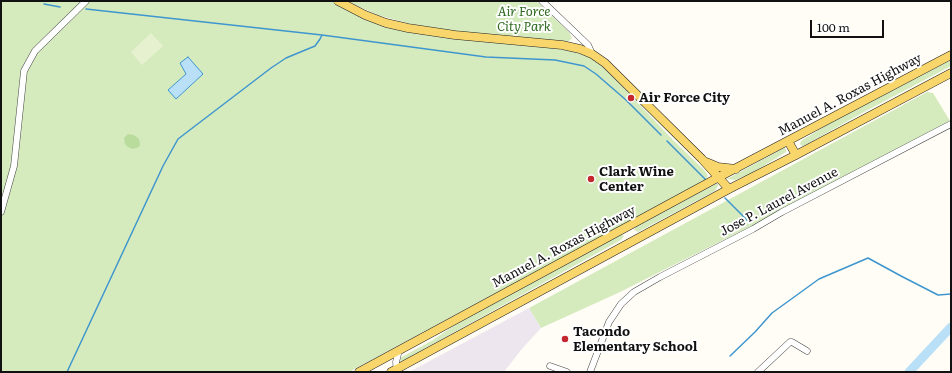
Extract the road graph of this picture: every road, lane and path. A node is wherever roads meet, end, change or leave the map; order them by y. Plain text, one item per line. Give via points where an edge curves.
1 (86, 1) edge
2 (338, 1) edge
3 (542, 1) edge
4 (592, 54) junction
5 (951, 55) edge
6 (951, 73) edge
7 (951, 124) edge
8 (788, 141) junction
9 (796, 155) junction
10 (702, 159) junction
11 (736, 169) junction
12 (719, 177) junction
13 (729, 189) junction
14 (1, 212) edge
15 (624, 229) junction
16 (632, 241) junction
17 (399, 350) junction
18 (807, 351) dead end
19 (550, 366) dead end
20 (395, 371) edge
21 (359, 372) edge
22 (567, 372) edge
23 (590, 372) edge
24 (758, 372) edge

1 - 14 street via 35,51 24,72 14,166
2 - 4 main road via 372,18 408,28 562,46
3 - 4 street via 588,45
4 - 10 main road via 605,63
5 - 8 main road, Manuel A. Roxas Highway
6 - 9 main road, Manuel A. Roxas Highway
7 - 23 street, Jose P. Laurel Avenue via 634,292 621,304 609,322
8 - 9 main road
8 - 11 main road, Manuel A. Roxas Highway
9 - 13 main road, Manuel A. Roxas Highway
10 - 11 main road via 718,167
10 - 12 main road
11 - 12 main road, Manuel A. Roxas Highway
12 - 13 main road
12 - 15 main road, Manuel A. Roxas Highway
13 - 16 main road, Manuel A. Roxas Highway
15 - 16 main road
15 - 17 main road, Manuel A. Roxas Highway
16 - 20 main road, Manuel A. Roxas Highway
17 - 20 street
17 - 21 main road, Manuel A. Roxas Highway
18 - 24 street via 790,342
19 - 22 street

